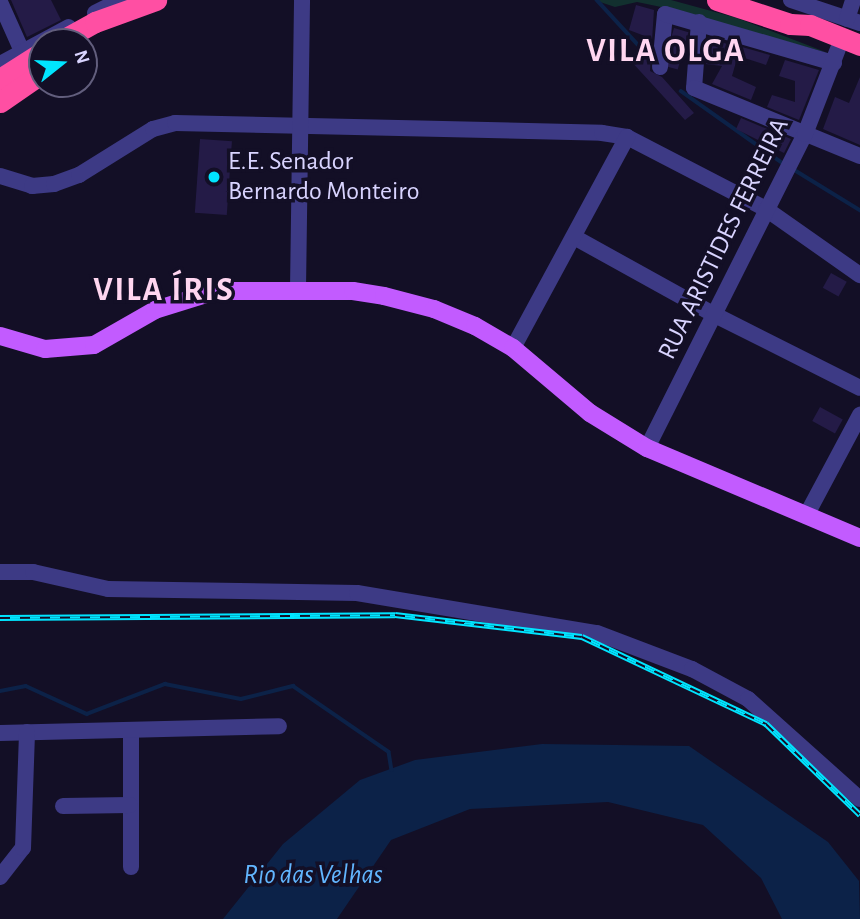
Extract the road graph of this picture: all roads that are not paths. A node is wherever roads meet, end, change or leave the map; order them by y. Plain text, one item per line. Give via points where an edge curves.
1 (156, 0) edge
2 (302, 0) edge
3 (717, 0) edge
4 (791, 0) edge
5 (853, 0) edge
6 (0, 2) edge
7 (107, 10) edge
8 (853, 21) edge
9 (699, 22) junction
10 (790, 24) junction
11 (80, 28) edge
12 (82, 28) edge
13 (94, 28) edge
14 (860, 45) edge
15 (28, 52) edge
16 (836, 56) junction
17 (860, 58) edge
18 (28, 63) edge
19 (0, 64) edge
20 (28, 66) edge
21 (660, 66) dead end
22 (28, 70) edge
23 (0, 79) edge
24 (0, 102) edge
25 (300, 125) junction
26 (805, 134) junction
27 (627, 137) junction
28 (860, 156) edge
29 (0, 176) edge
30 (766, 209) junction
31 (574, 237) junction
32 (860, 275) edge
33 (298, 289) junction
34 (715, 315) junction
35 (0, 336) edge
36 (513, 348) junction
37 (860, 387) edge
38 (860, 415) edge
39 (647, 448) junction
40 (806, 516) junction
41 (860, 538) edge
42 (0, 572) edge
43 (279, 726) dead end
44 (131, 730) junction
45 (27, 732) junction
46 (0, 733) edge
47 (860, 799) edge
48 (130, 805) junction
49 (63, 806) dead end
50 (131, 867) dead end
51 (0, 877) edge

1 - 7 highway
2 - 25 street
3 - 10 highway
4 - 8 street
5 - 8 street
6 - 15 street
7 - 11 highway
7 - 12 street
7 - 13 highway
9 - 16 street
9 - 21 street via 665,13
9 - 26 street via 694,88
10 - 14 highway via 810,25
10 - 16 highway
16 - 17 highway
16 - 26 street, RUA ARISTIDES FERREIRA
18 - 19 street
20 - 23 highway
22 - 24 highway
25 - 27 street
25 - 29 street via 175,122 153,129 79,175 54,184 32,186
25 - 33 street
26 - 28 street
26 - 30 street, RUA ARISTIDES FERREIRA
27 - 30 street
27 - 31 street
30 - 32 street
30 - 34 street, RUA ARISTIDES FERREIRA
31 - 34 street
31 - 36 street
33 - 35 main road via 216,291 178,300 94,345 71,349 45,349
33 - 36 main road via 353,291 434,309
34 - 37 street
34 - 39 street, RUA ARISTIDES FERREIRA
36 - 39 main road via 590,412
38 - 40 street
39 - 40 main road
40 - 41 main road
42 - 47 street via 33,572 108,589 156,592 358,593 597,633 692,668 748,699
43 - 44 street
44 - 45 street
44 - 48 street
45 - 46 street
45 - 51 street via 23,848
48 - 49 street
48 - 50 street

